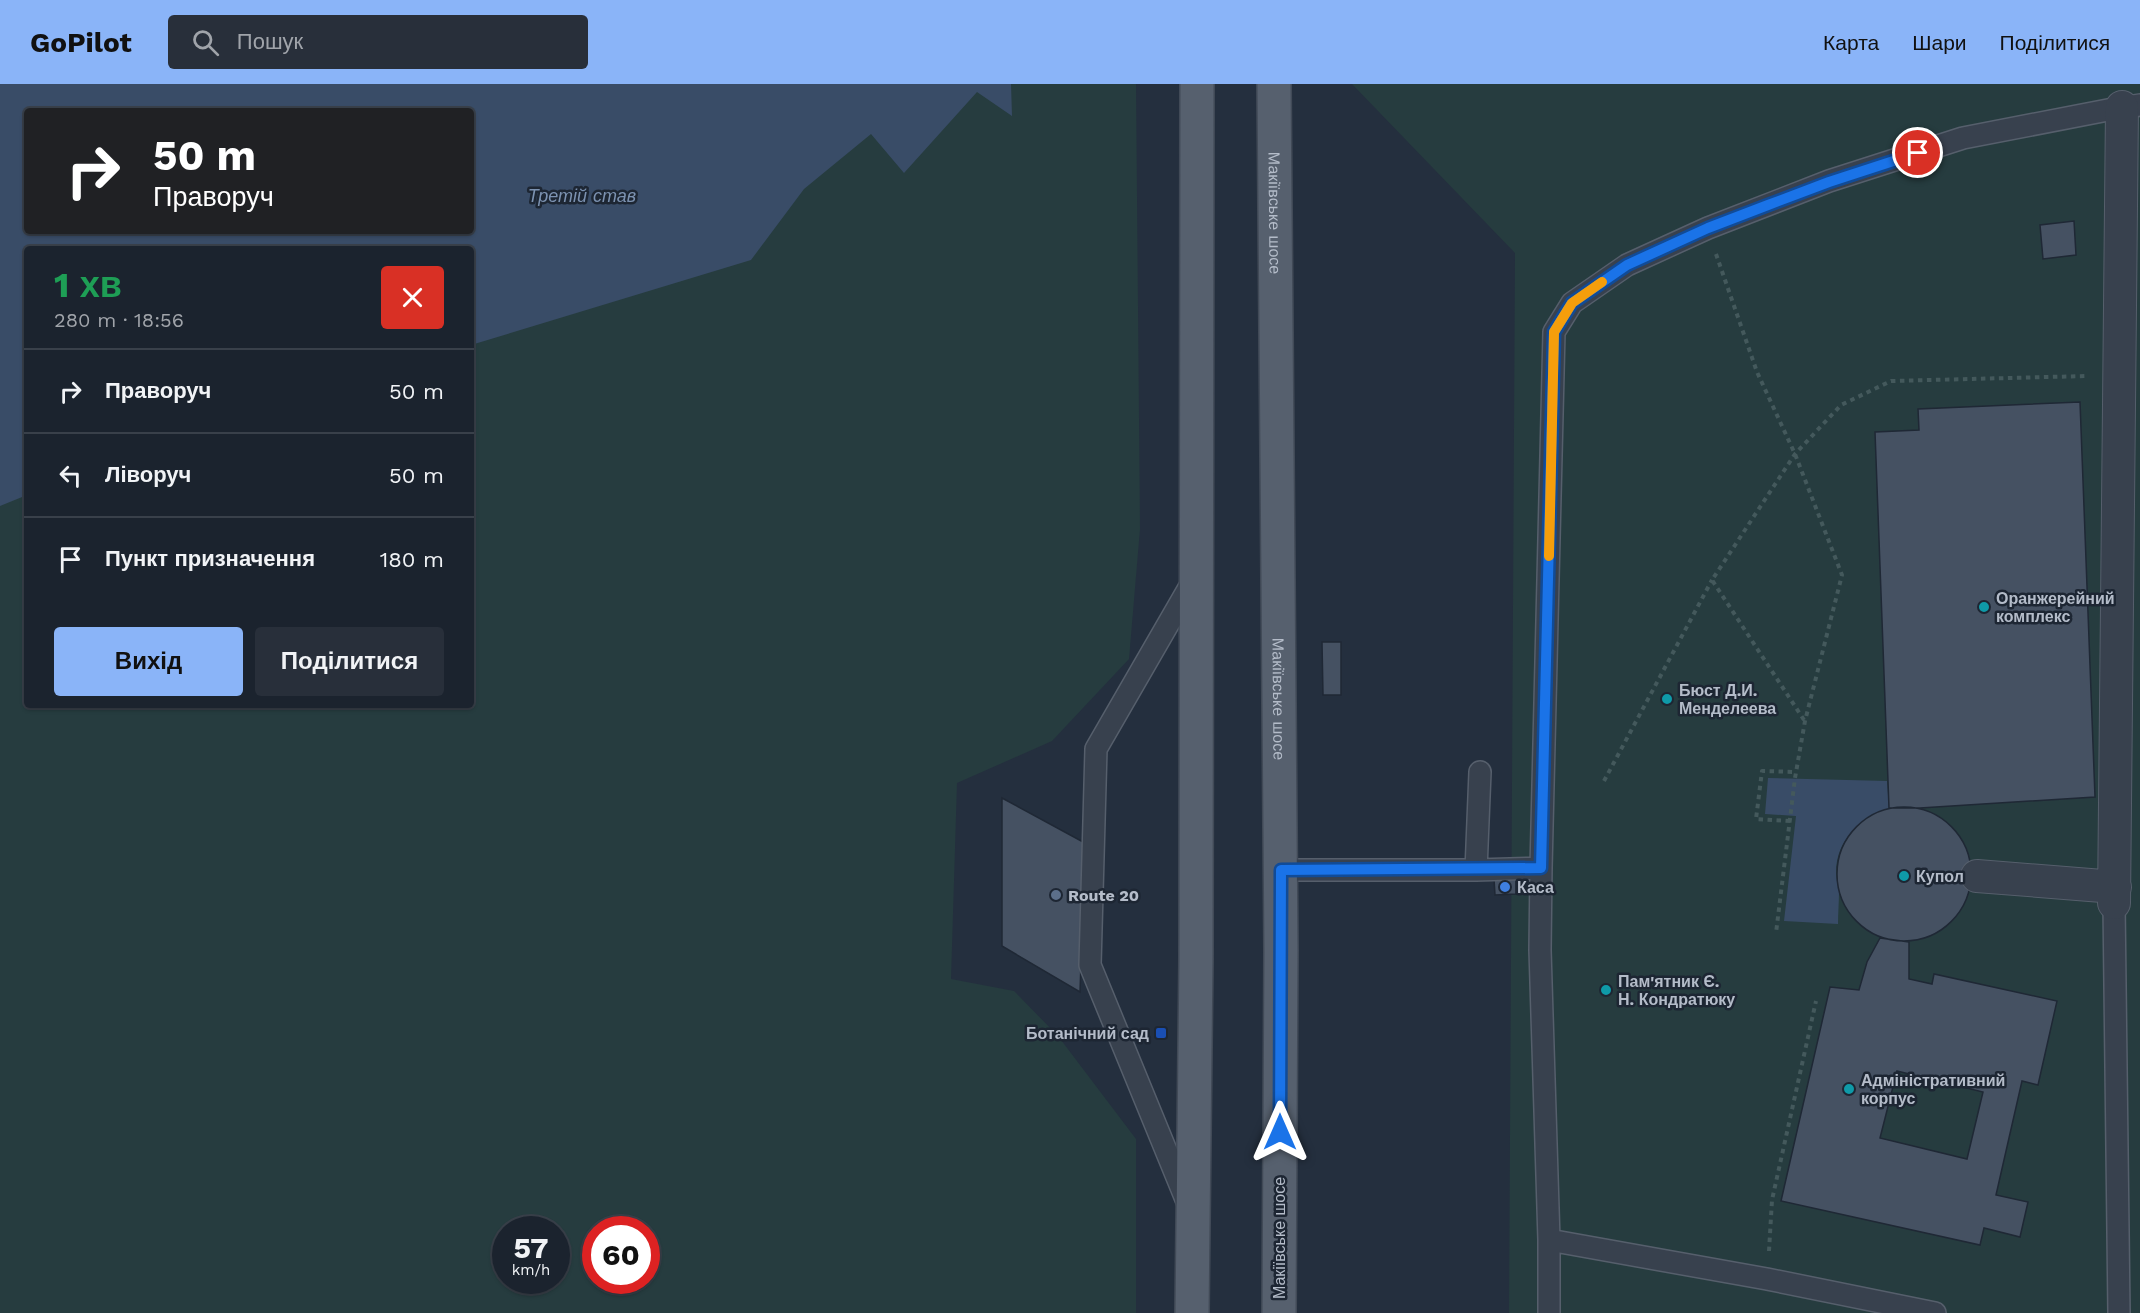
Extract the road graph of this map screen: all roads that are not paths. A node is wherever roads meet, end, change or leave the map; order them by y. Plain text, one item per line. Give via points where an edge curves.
1 (1197, 84) edge
2 (1274, 84) edge
3 (2122, 104) edge
4 (1196, 576) junction
5 (2129, 628) edge
6 (1480, 772) dead end
7 (1541, 868) junction
8 (1281, 870) junction
9 (1476, 870) junction
10 (1977, 876) dead end
11 (2115, 895) junction
12 (1193, 1216) junction
13 (1549, 1240) junction
14 (1192, 1313) edge
15 (1279, 1313) edge
16 (1549, 1313) edge
17 (1935, 1313) edge
18 (2119, 1313) edge

1 - 4 main road
2 - 8 main road, Макіївське шосе
3 - 5 street via 2119,375
3 - 7 lane via 1963,138 1829,182 1708,228 1627,265 1572,303 1554,332
4 - 12 main road
4 - 12 lane via 1096,749 1090,964
5 - 11 street
6 - 9 lane
7 - 9 lane
7 - 13 lane
8 - 9 lane
8 - 15 main road, Макіївське шосе
10 - 11 street
11 - 18 lane
12 - 14 main road
13 - 16 lane
13 - 17 lane

